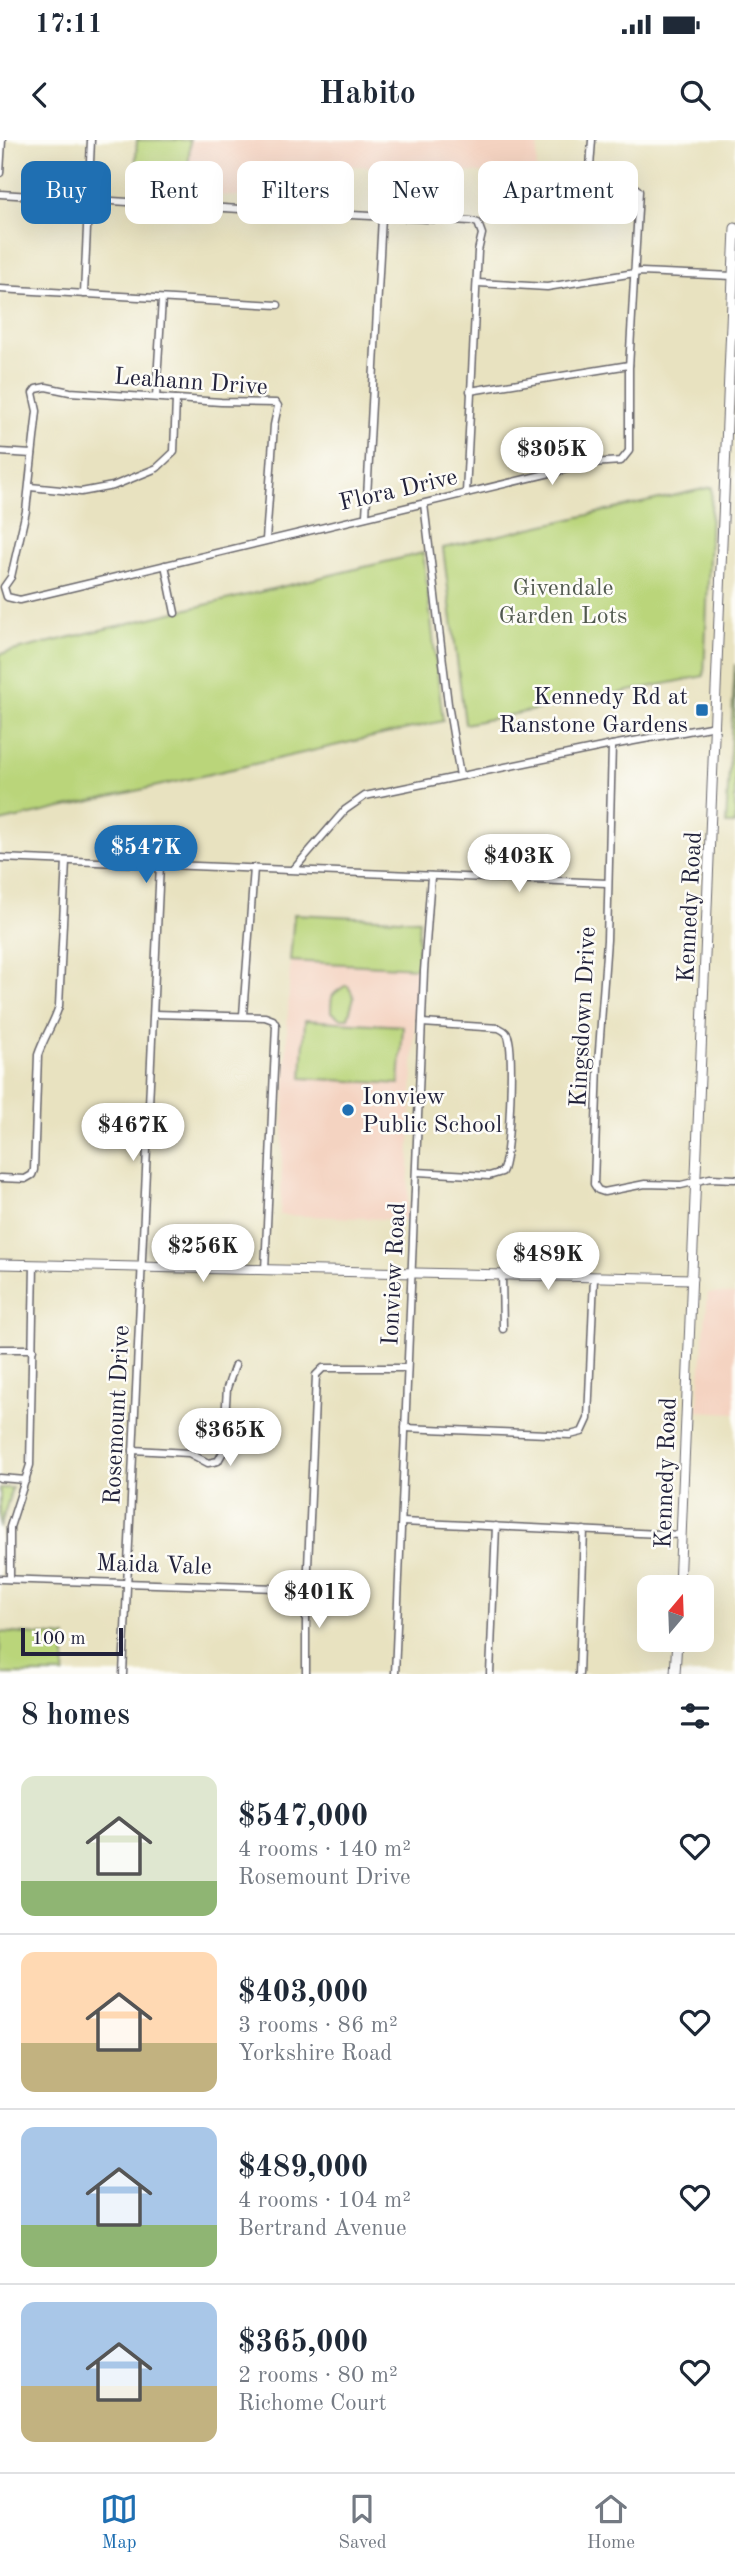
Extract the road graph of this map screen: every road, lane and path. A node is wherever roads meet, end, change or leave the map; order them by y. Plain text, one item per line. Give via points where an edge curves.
1 (2, 140) edge
2 (91, 140) edge
3 (592, 140) edge
4 (90, 161) edge
5 (0, 173) edge
6 (0, 194) edge
7 (21, 195) edge
8 (111, 200) edge
9 (368, 216) edge
10 (464, 221) edge
11 (87, 224) edge
12 (382, 224) edge
13 (735, 228) edge
14 (634, 273) junction
15 (733, 276) junction
16 (478, 283) junction
17 (0, 289) edge
18 (84, 294) junction
19 (162, 299) junction
20 (278, 305) dead end
21 (629, 366) junction
22 (470, 391) junction
23 (156, 397) junction
24 (176, 399) junction
25 (0, 453) edge
26 (32, 454) junction
27 (30, 487) junction
28 (466, 493) junction
29 (424, 504) junction
30 (366, 516) junction
31 (266, 540) junction
32 (165, 565) junction
33 (175, 612) dead end
34 (716, 726) junction
35 (612, 745) junction
36 (460, 776) junction
37 (0, 858) edge
38 (66, 861) junction
39 (160, 864) junction
40 (254, 867) junction
41 (294, 869) junction
42 (431, 876) junction
43 (607, 883) junction
44 (154, 1014) junction
45 (243, 1015) junction
46 (422, 1023) junction
47 (417, 1172) junction
48 (0, 1178) edge
49 (735, 1180) edge
50 (696, 1181) junction
51 (0, 1264) edge
52 (34, 1265) junction
53 (142, 1268) junction
54 (265, 1270) junction
55 (412, 1273) junction
56 (502, 1276) junction
57 (594, 1278) junction
58 (692, 1279) junction
59 (503, 1329) dead end
60 (0, 1349) edge
61 (33, 1349) junction
62 (235, 1364) dead end
63 (408, 1368) junction
64 (405, 1428) junction
65 (133, 1450) junction
66 (0, 1478) edge
67 (26, 1480) junction
68 (402, 1522) junction
69 (496, 1526) junction
70 (584, 1530) junction
71 (681, 1535) junction
72 (679, 1575) edge
73 (0, 1578) edge
74 (10, 1579) junction
75 (127, 1582) junction
76 (307, 1589) junction
77 (677, 1652) edge
78 (123, 1674) edge
79 (306, 1674) edge
80 (395, 1674) edge
81 (491, 1674) edge
82 (579, 1674) edge
83 (676, 1674) edge

1 - 5 street
2 - 4 street
3 - 14 street, Flora Drive via 593,178 628,181 639,191
6 - 7 street
8 - 9 street
10 - 16 street via 480,225
11 - 18 street
12 - 30 street
13 - 15 main road, Kennedy Road
14 - 15 street
14 - 16 street via 547,288
14 - 21 street, Flora Drive
15 - 34 main road, Kennedy Road
16 - 22 street
17 - 18 street
18 - 19 street
19 - 20 street
19 - 23 street
21 - 22 street
21 - 28 street, Flora Drive via 629,448 621,461 592,463
22 - 28 street
23 - 24 street, Leahann Drive
23 - 26 street, Leahann Drive via 36,389
24 - 27 street via 174,452 157,468 129,481 82,492
24 - 31 street, Leahann Drive via 271,401 278,405
25 - 26 street
26 - 27 street, Flora Drive
27 - 32 street, Flora Drive via 21,541 4,587 10,600
28 - 29 street, Flora Drive
29 - 30 street, Flora Drive
29 - 36 street
30 - 31 street, Flora Drive
31 - 32 street, Flora Drive
32 - 33 street
34 - 35 street
34 - 50 main road, Kennedy Road
35 - 36 street
35 - 43 street, Kingsdown Drive
36 - 41 street via 381,791 356,801
37 - 38 street
38 - 39 street
38 - 48 street via 59,1006 38,1055 34,1170 25,1179
39 - 40 street
39 - 44 street, Rosemount Drive
40 - 41 street
40 - 45 street
41 - 42 street
42 - 43 street
42 - 46 street, Ionview Road
43 - 50 street, Kingsdown Drive via 592,1178 604,1192
44 - 45 street
44 - 53 street, Rosemount Drive
45 - 54 street via 270,1018 276,1025
46 - 47 street, Ionview Road
46 - 47 street via 505,1030 510,1046 509,1093 502,1172 489,1176
47 - 55 street, Ionview Road
49 - 50 street
50 - 58 main road, Kennedy Road
51 - 52 main road
52 - 53 main road
52 - 61 street
53 - 54 main road
53 - 65 street, Rosemount Drive
54 - 55 main road
55 - 56 main road
55 - 63 street, Ionview Road
56 - 57 main road
56 - 59 street
57 - 58 main road
57 - 64 street via 588,1419 583,1432
58 - 71 main road, Kennedy Road
60 - 61 street
61 - 67 street
62 - 65 street via 227,1388 223,1452 218,1461 208,1463 189,1453
63 - 64 street, Ionview Road
63 - 76 street via 335,1366 323,1368 316,1376
64 - 68 street, Ionview Road
65 - 75 street, Rosemount Drive
66 - 67 street
67 - 74 street via 10,1527
68 - 69 street
68 - 80 street, Ionview Road
69 - 70 street
69 - 81 street
70 - 71 street
70 - 82 street
71 - 72 main road, Kennedy Road
73 - 74 street, Maida Vale
74 - 75 street, Maida Vale
75 - 76 street, Maida Vale
75 - 78 street, Rosemount Drive
76 - 79 street
77 - 83 main road

